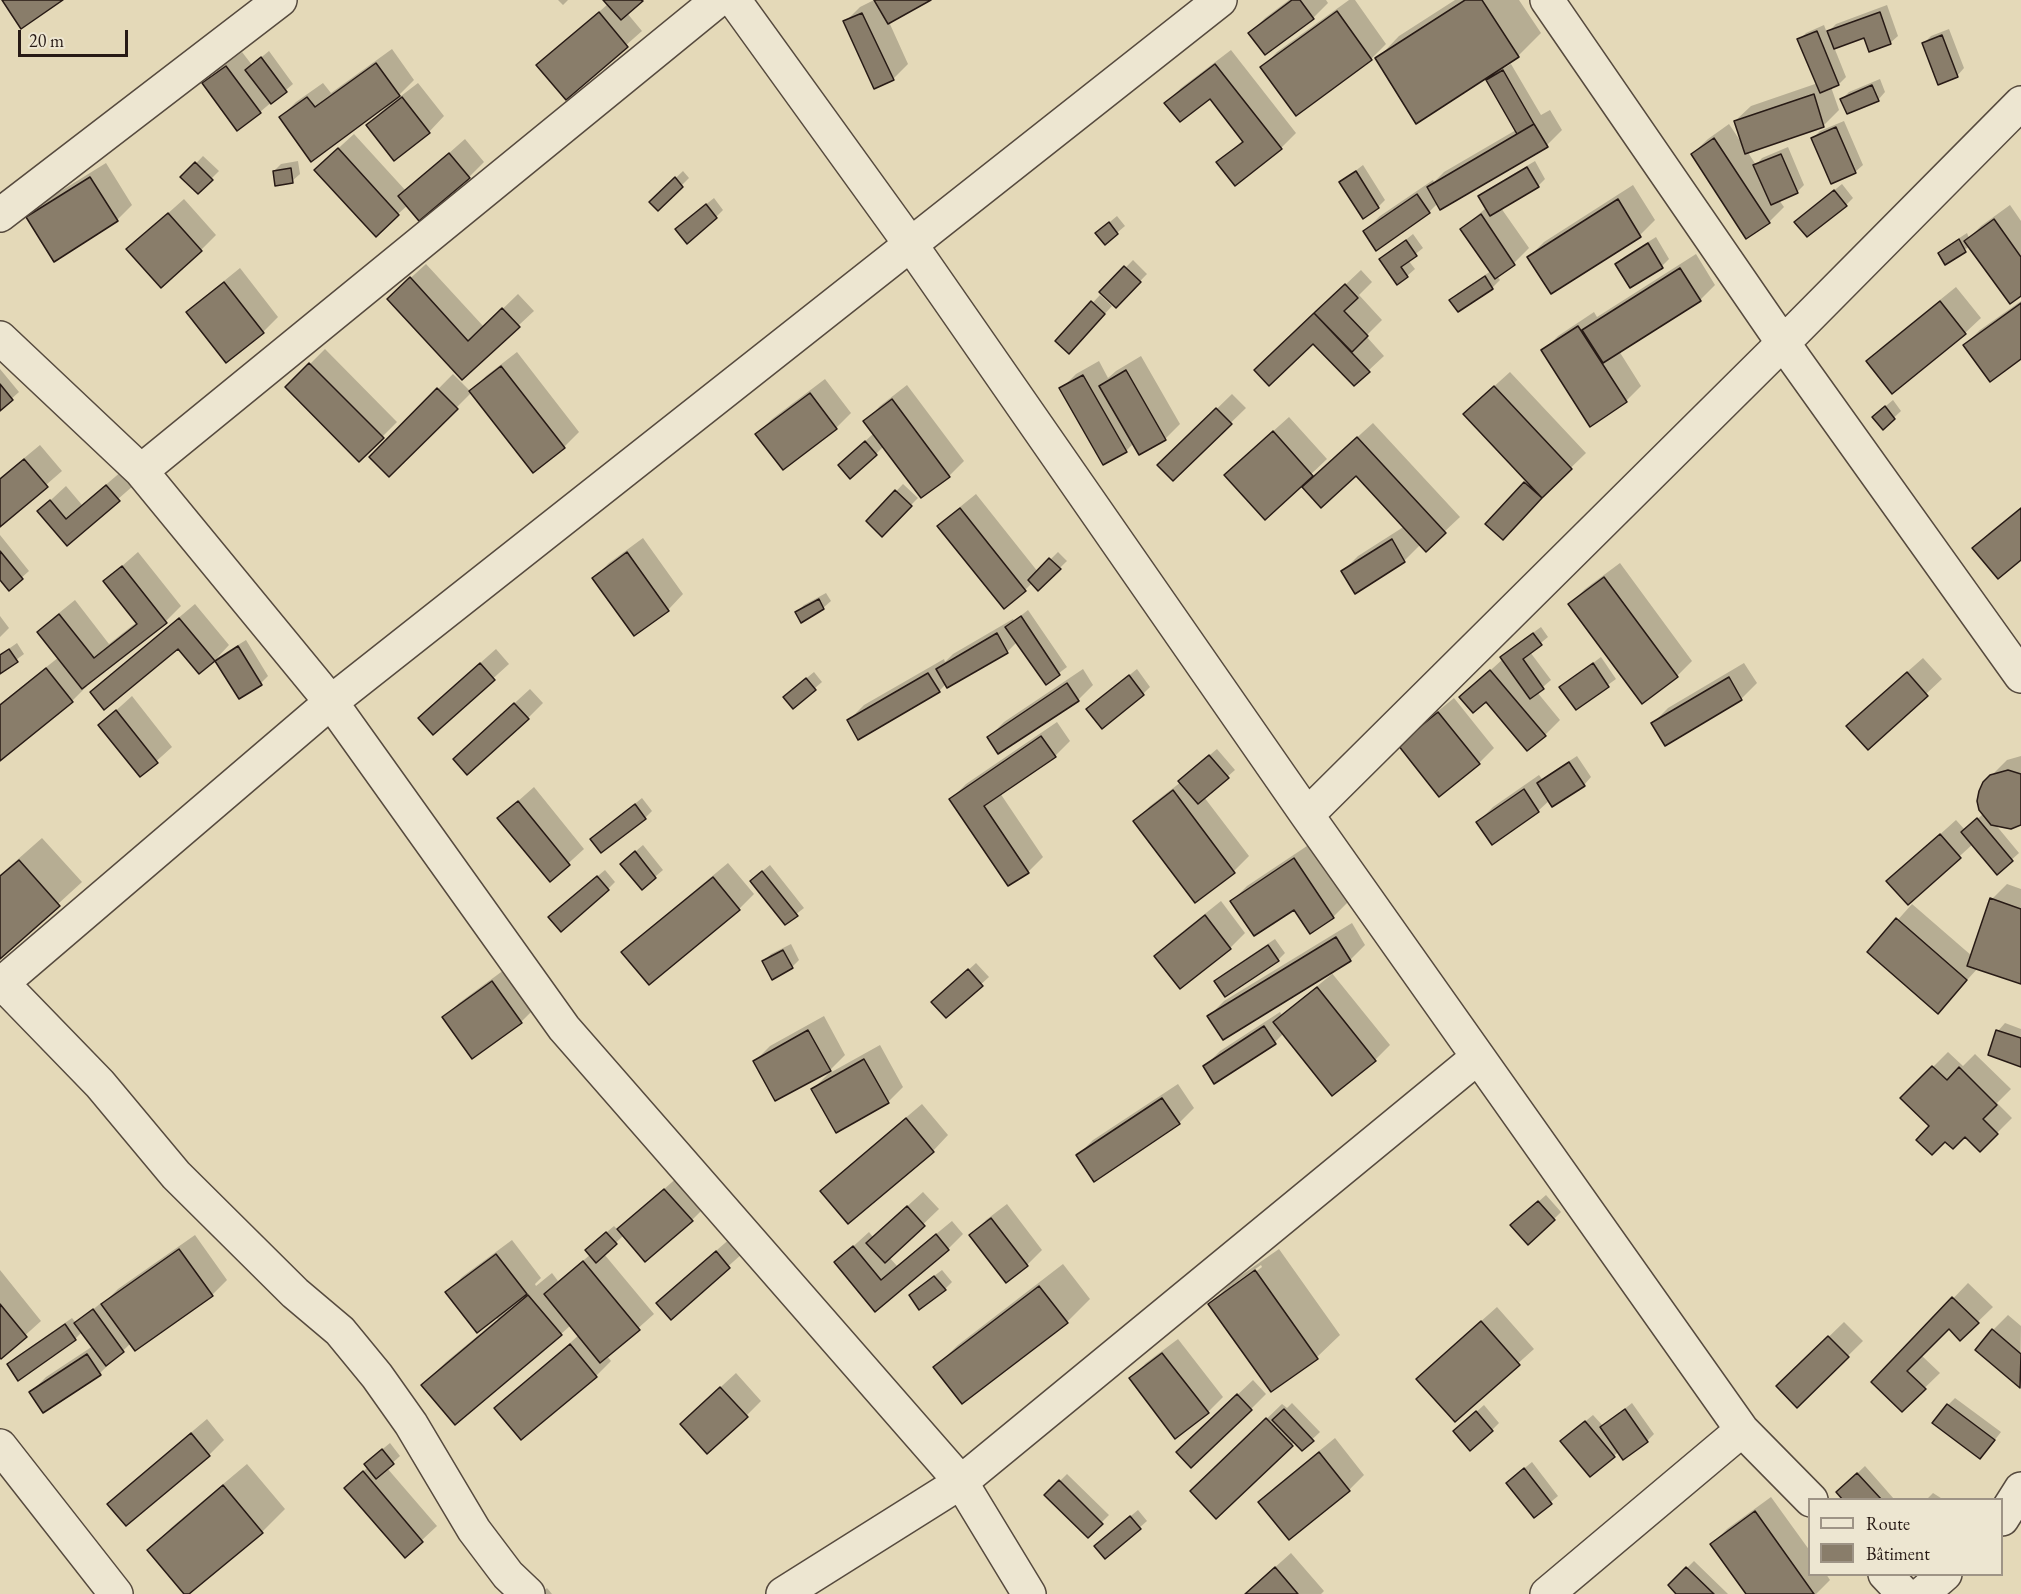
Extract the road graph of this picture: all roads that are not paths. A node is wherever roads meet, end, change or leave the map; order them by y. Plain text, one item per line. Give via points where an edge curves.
1 (280, 0) edge
2 (718, 0) edge
3 (734, 0) edge
4 (1220, 0) edge
5 (1547, 0) edge
6 (2021, 103) edge
7 (0, 215) edge
8 (912, 245) junction
9 (0, 338) edge
10 (1783, 343) junction
11 (141, 471) junction
12 (2021, 676) edge
13 (331, 702) junction
14 (1307, 815) junction
15 (1, 984) edge
16 (1478, 1057) junction
17 (1742, 1430) junction
18 (0, 1446) edge
19 (961, 1482) junction
20 (1809, 1498) edge
21 (1886, 1576) edge
22 (1944, 1576) edge
23 (116, 1594) edge
24 (528, 1594) edge
25 (783, 1594) edge
26 (1029, 1594) edge
27 (1546, 1594) edge
28 (1904, 1594) edge
29 (1922, 1594) edge

1 - 7 street
2 - 11 street
3 - 8 street
4 - 8 street
5 - 10 street
6 - 10 street
8 - 13 street
8 - 14 street
9 - 11 street
10 - 12 street
10 - 14 street
11 - 13 street
13 - 15 street
13 - 19 street via 564,1028
14 - 16 street
15 - 24 street via 100,1084 176,1175 295,1293 340,1331 411,1424 474,1530 508,1575
16 - 17 street
16 - 19 street
17 - 20 street
17 - 27 street
18 - 23 street
19 - 25 street
19 - 26 street
21 - 28 street
22 - 29 street

